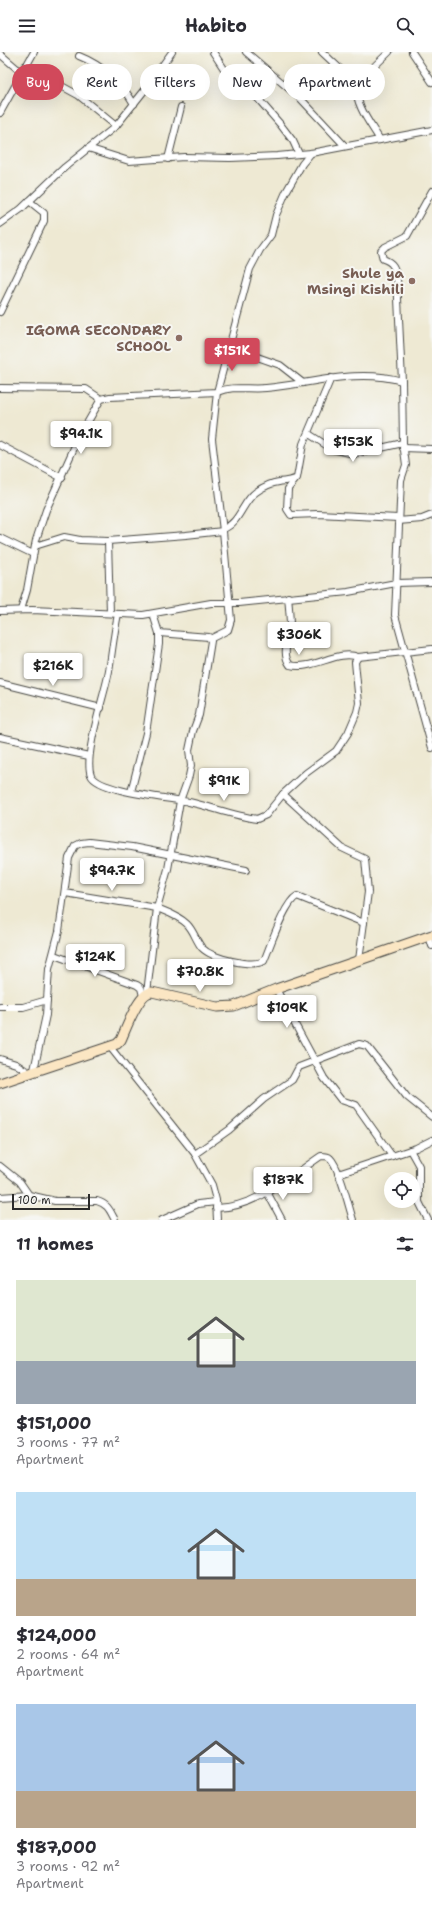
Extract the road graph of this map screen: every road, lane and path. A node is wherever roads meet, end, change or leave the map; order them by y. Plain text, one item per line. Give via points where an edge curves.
1 (34, 52) edge
2 (172, 52) edge
3 (212, 52) edge
4 (246, 52) edge
5 (322, 52) edge
6 (389, 52) edge
7 (412, 52) edge
8 (0, 54) edge
9 (79, 56) dead end
10 (12, 64) edge
11 (26, 64) edge
12 (335, 64) edge
13 (377, 64) edge
14 (432, 82) edge
15 (64, 87) edge
16 (12, 90) edge
17 (358, 100) edge
18 (134, 104) junction
19 (180, 107) dead end
20 (0, 113) edge
21 (116, 126) junction
22 (432, 130) edge
23 (380, 140) junction
24 (344, 145) junction
25 (88, 148) junction
26 (311, 153) junction
27 (299, 154) junction
28 (168, 159) junction
29 (432, 191) edge
30 (29, 201) junction
31 (0, 224) edge
32 (0, 312) edge
33 (231, 344) junction
34 (331, 378) junction
35 (402, 381) junction
36 (303, 383) junction
37 (0, 388) edge
38 (217, 392) junction
39 (100, 399) junction
40 (309, 434) junction
41 (0, 445) edge
42 (403, 446) junction
43 (432, 449) edge
44 (62, 478) junction
45 (296, 479) junction
46 (432, 515) edge
47 (398, 519) junction
48 (223, 530) junction
49 (0, 538) edge
50 (108, 541) junction
51 (35, 546) junction
52 (33, 554) junction
53 (432, 582) edge
54 (396, 583) junction
55 (288, 597) junction
56 (230, 603) junction
57 (21, 610) junction
58 (1, 612) edge
59 (110, 613) junction
60 (118, 614) junction
61 (153, 614) junction
62 (159, 632) junction
63 (401, 638) junction
64 (210, 639) junction
65 (432, 649) edge
66 (395, 652) junction
67 (405, 652) junction
68 (358, 657) junction
69 (0, 683) edge
70 (101, 708) junction
71 (429, 721) edge
72 (0, 737) edge
73 (432, 748) edge
74 (89, 756) junction
75 (131, 792) junction
76 (283, 794) junction
77 (180, 801) junction
78 (169, 855) junction
79 (246, 870) dead end
80 (64, 893) junction
81 (157, 908) junction
82 (364, 923) junction
83 (431, 936) edge
84 (432, 946) edge
85 (54, 955) junction
86 (359, 960) junction
87 (276, 989) junction
88 (145, 994) junction
89 (47, 1000) junction
90 (0, 1007) edge
91 (110, 1047) junction
92 (0, 1059) edge
93 (314, 1061) junction
94 (31, 1071) junction
95 (0, 1083) edge
96 (432, 1117) edge
97 (432, 1140) edge
98 (410, 1150) junction
99 (195, 1154) junction
100 (392, 1156) junction
101 (0, 1166) edge
102 (338, 1174) junction
103 (267, 1192) junction
104 (29, 1195) junction
105 (0, 1197) edge
106 (216, 1205) junction
107 (114, 1220) edge
108 (162, 1220) edge
109 (217, 1220) edge
110 (282, 1220) edge
111 (353, 1220) edge
112 (428, 1220) edge

1 - 11 street
2 - 18 street
3 - 27 street via 230,78 253,93 280,124
4 - 24 street via 301,99
5 - 12 street
6 - 13 street
7 - 14 street
8 - 10 street
9 - 18 street via 91,60 112,76
15 - 21 street via 78,95
16 - 20 street
17 - 23 street
18 - 21 street
19 - 28 street
21 - 25 street
22 - 23 street
23 - 24 street
24 - 26 street
25 - 28 street via 123,160
25 - 30 street
26 - 27 street
26 - 33 street via 302,164 279,206 271,235 254,260
27 - 28 street
29 - 35 street via 407,236 381,251 383,259 390,261 396,272
30 - 31 street
30 - 32 street via 44,213 44,221
33 - 36 street via 246,353 280,365
33 - 38 street
34 - 35 street via 373,376
34 - 36 street
34 - 40 street
35 - 42 street
36 - 38 street via 263,389 228,388
37 - 39 street via 86,389
38 - 39 street via 110,396
38 - 48 street via 212,439
39 - 44 street via 78,439
40 - 42 street via 332,449 354,454
40 - 45 street via 301,450 300,470
41 - 44 street
42 - 43 street
42 - 47 street via 406,465 401,480
44 - 51 street via 46,510
45 - 47 street via 288,489 288,509 291,515 318,514
45 - 48 street via 277,482 255,492 230,527
46 - 47 street via 422,519
47 - 54 street
48 - 50 street
48 - 56 street
49 - 52 street
50 - 51 street via 64,537
50 - 59 street
51 - 52 street
52 - 57 street
53 - 54 street
54 - 55 street via 348,592
54 - 63 street via 395,615
55 - 56 street
55 - 68 street via 290,628 286,651 290,665 312,664 345,655
56 - 61 street via 211,603
56 - 64 street via 230,628 224,634
57 - 58 street
57 - 59 street
59 - 60 street
60 - 61 street
60 - 70 street
61 - 62 street
62 - 64 street via 201,635
62 - 75 street via 160,644 146,733
63 - 66 street
63 - 67 street
64 - 77 street via 199,715 189,750 190,771
65 - 67 street
66 - 67 street
66 - 68 street
67 - 71 street
68 - 76 street via 355,662 359,703 348,733 326,760 306,773
69 - 70 street
70 - 74 street
71 - 73 street
72 - 74 street
74 - 75 street via 90,774 93,779 98,783
75 - 77 street
76 - 77 street via 266,815 257,819
76 - 82 street via 342,848 365,859 368,892
77 - 78 street
78 - 79 street
78 - 80 street via 132,847 81,843 75,846 69,858
78 - 81 street via 168,869
80 - 81 street
80 - 85 street
81 - 82 street via 187,924 207,952 224,959 253,964 264,961 283,916 297,896
81 - 88 street
82 - 86 street
83 - 84 street
83 - 86 main road
85 - 88 street via 137,985
85 - 89 street via 49,969
86 - 87 main road
87 - 88 main road via 226,1008 152,992
87 - 93 street
88 - 91 main road via 121,1040
89 - 90 street via 23,1008
89 - 94 street via 46,1015
91 - 94 main road
91 - 99 street
92 - 94 street
93 - 96 street via 364,1044 406,1097
93 - 99 street via 299,1067 292,1080
93 - 100 street via 341,1100 354,1103 359,1108
94 - 95 main road
97 - 98 street
98 - 100 street
98 - 112 street via 418,1166 419,1202
99 - 106 street via 208,1176
100 - 102 street
101 - 104 street via 20,1182
102 - 103 street via 331,1159 321,1156
102 - 111 street
103 - 106 street via 237,1206
103 - 110 street
104 - 105 street
104 - 107 street via 55,1201 97,1200 109,1208
106 - 108 street via 198,1204
106 - 109 street

